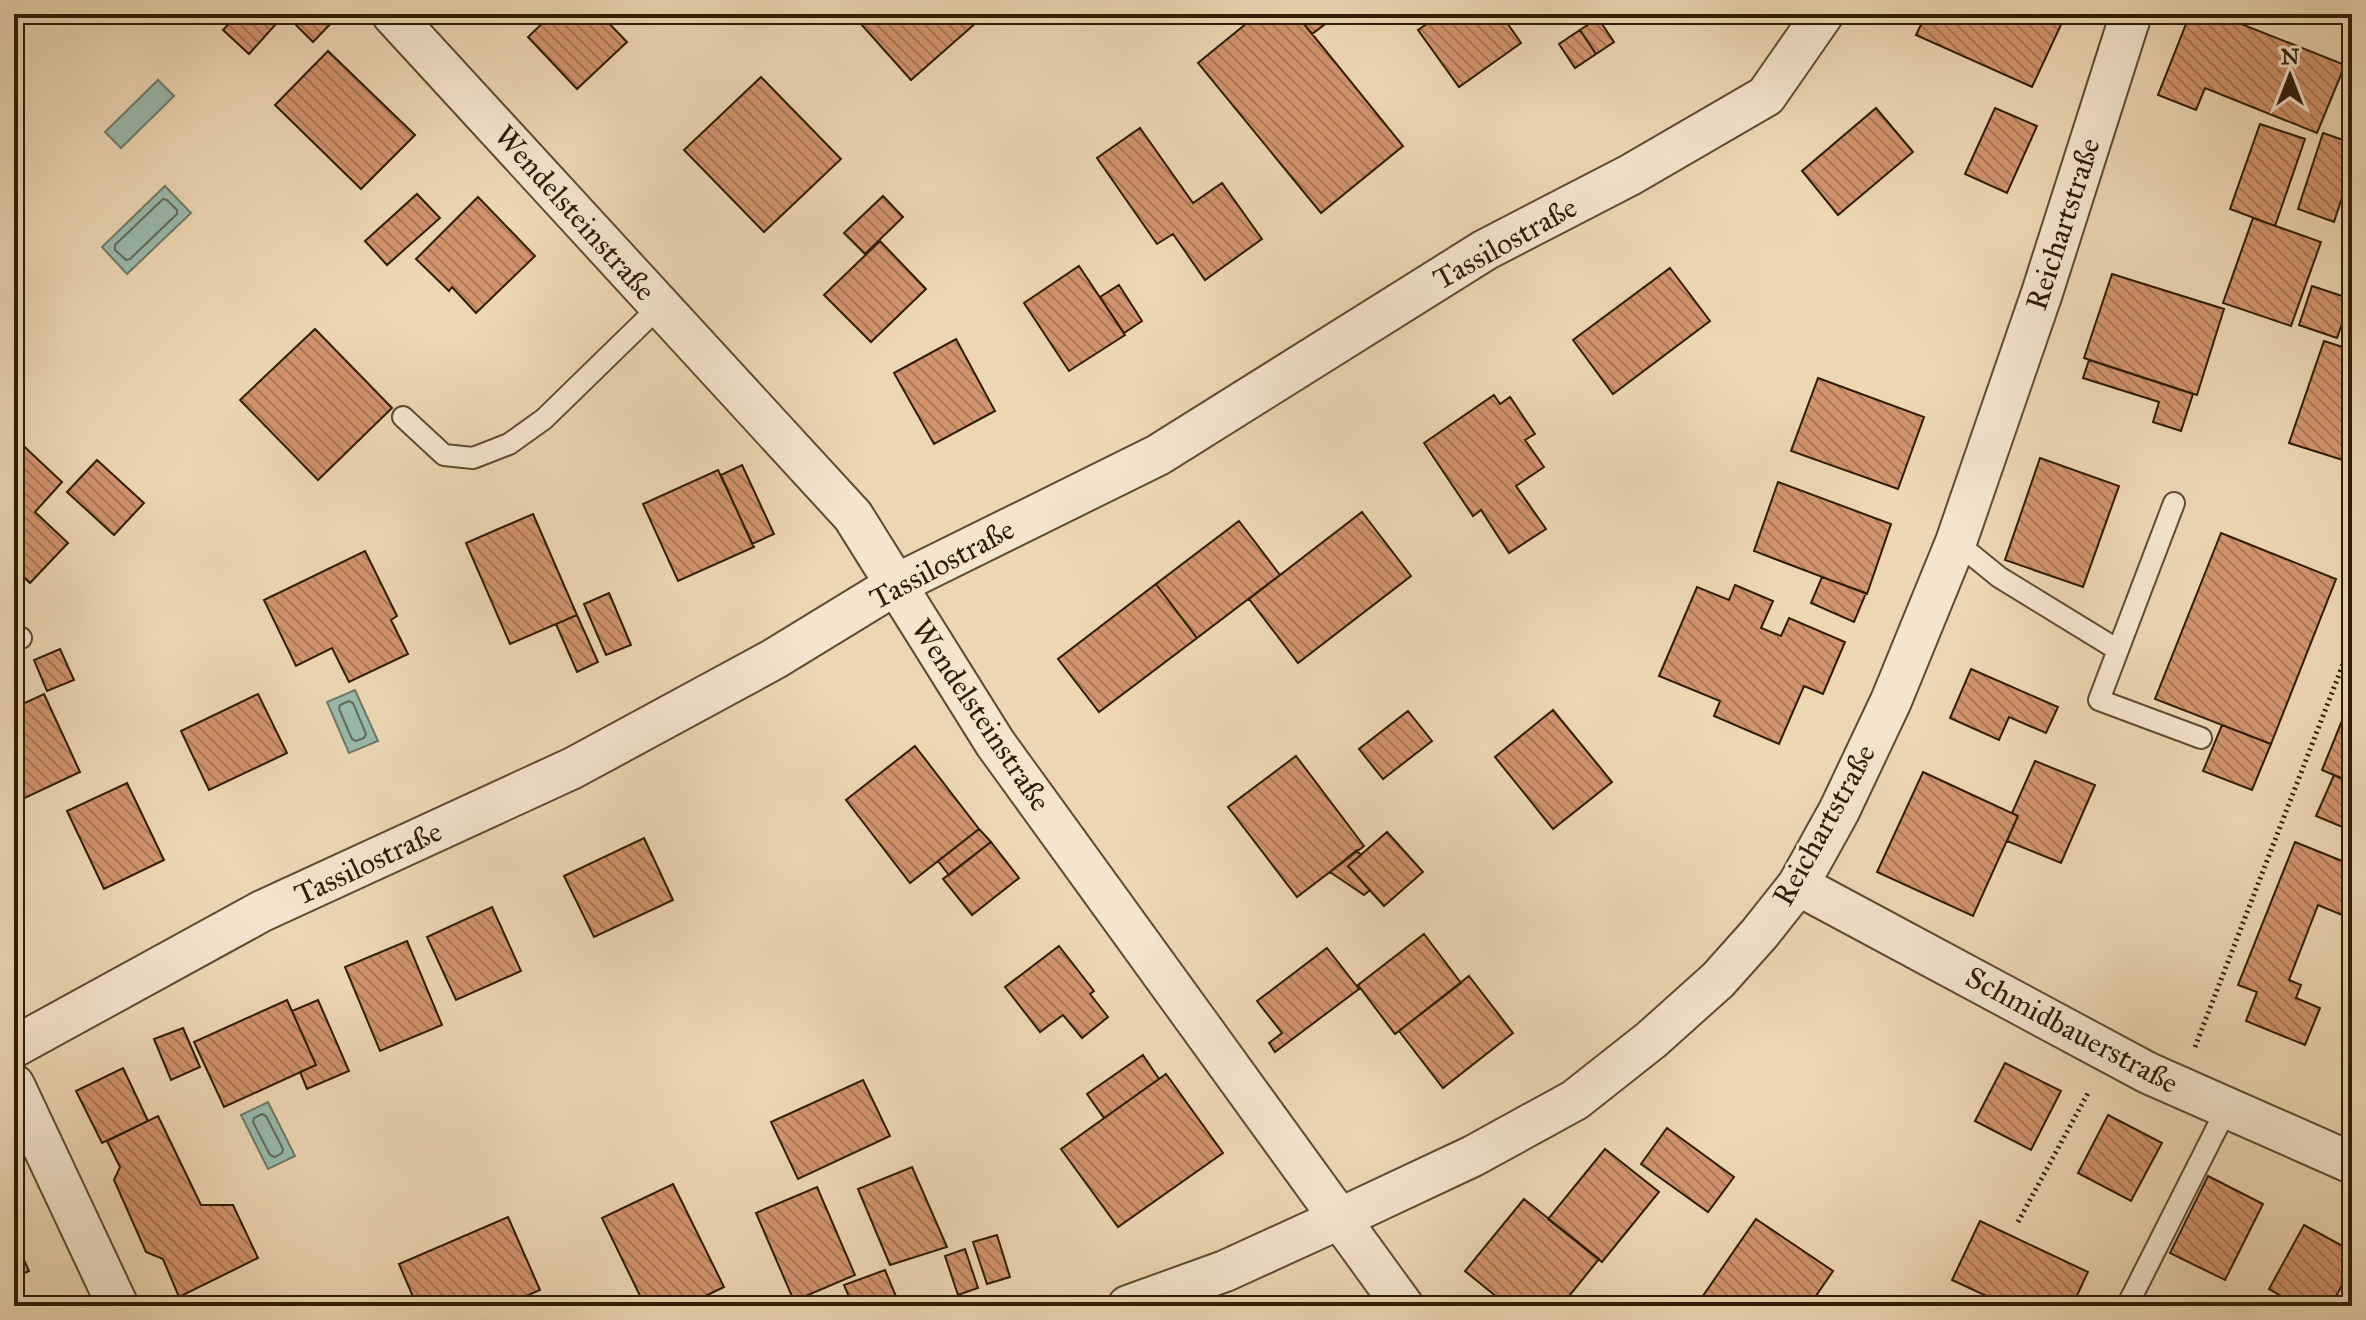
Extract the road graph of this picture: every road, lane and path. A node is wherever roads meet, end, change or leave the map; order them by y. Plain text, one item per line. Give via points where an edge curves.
1 (392, 14) edge
2 (1823, 14) edge
3 (2131, 14) edge
4 (660, 306) junction
5 (403, 417) dead end
6 (2174, 503) dead end
7 (1956, 542) junction
8 (895, 585) junction
9 (2352, 641) edge
10 (2118, 650) junction
11 (2201, 738) dead end
12 (1798, 885) junction
13 (14, 1047) edge
14 (2109, 1053) junction
15 (14, 1085) edge
16 (2179, 1088) junction
17 (2227, 1108) junction
18 (2352, 1163) edge
19 (1341, 1218) junction
20 (2018, 1222) dead end
21 (118, 1306) edge
22 (1128, 1306) edge
23 (1403, 1306) edge
24 (2127, 1306) edge

1 - 4 street, Wendelsteinstraße
2 - 8 street, Tassilostraße via 1766,96 1485,250 1158,455
3 - 7 street, Reichartstraße
4 - 5 lane via 544,419 509,444 473,458 444,455
4 - 8 street, Wendelsteinstraße via 853,516
6 - 10 lane
7 - 10 lane via 1999,577
7 - 12 street, Reichartstraße via 1891,701
8 - 13 street, Tassilostraße via 774,659 573,768 262,911
8 - 19 street, Wendelsteinstraße via 995,743
9 - 16 path
10 - 11 lane via 2099,700
12 - 14 street, Schmidbauerstraße
12 - 19 street, Reichartstraße via 1718,980 1575,1100 1473,1156
14 - 16 street, Schmidbauerstraße
14 - 20 path
15 - 21 street
16 - 17 street, Schmidbauerstraße
17 - 18 street, Schmidbauerstraße
17 - 24 lane
19 - 22 street, Reichartstraße via 1225,1271
19 - 23 street, Wendelsteinstraße

